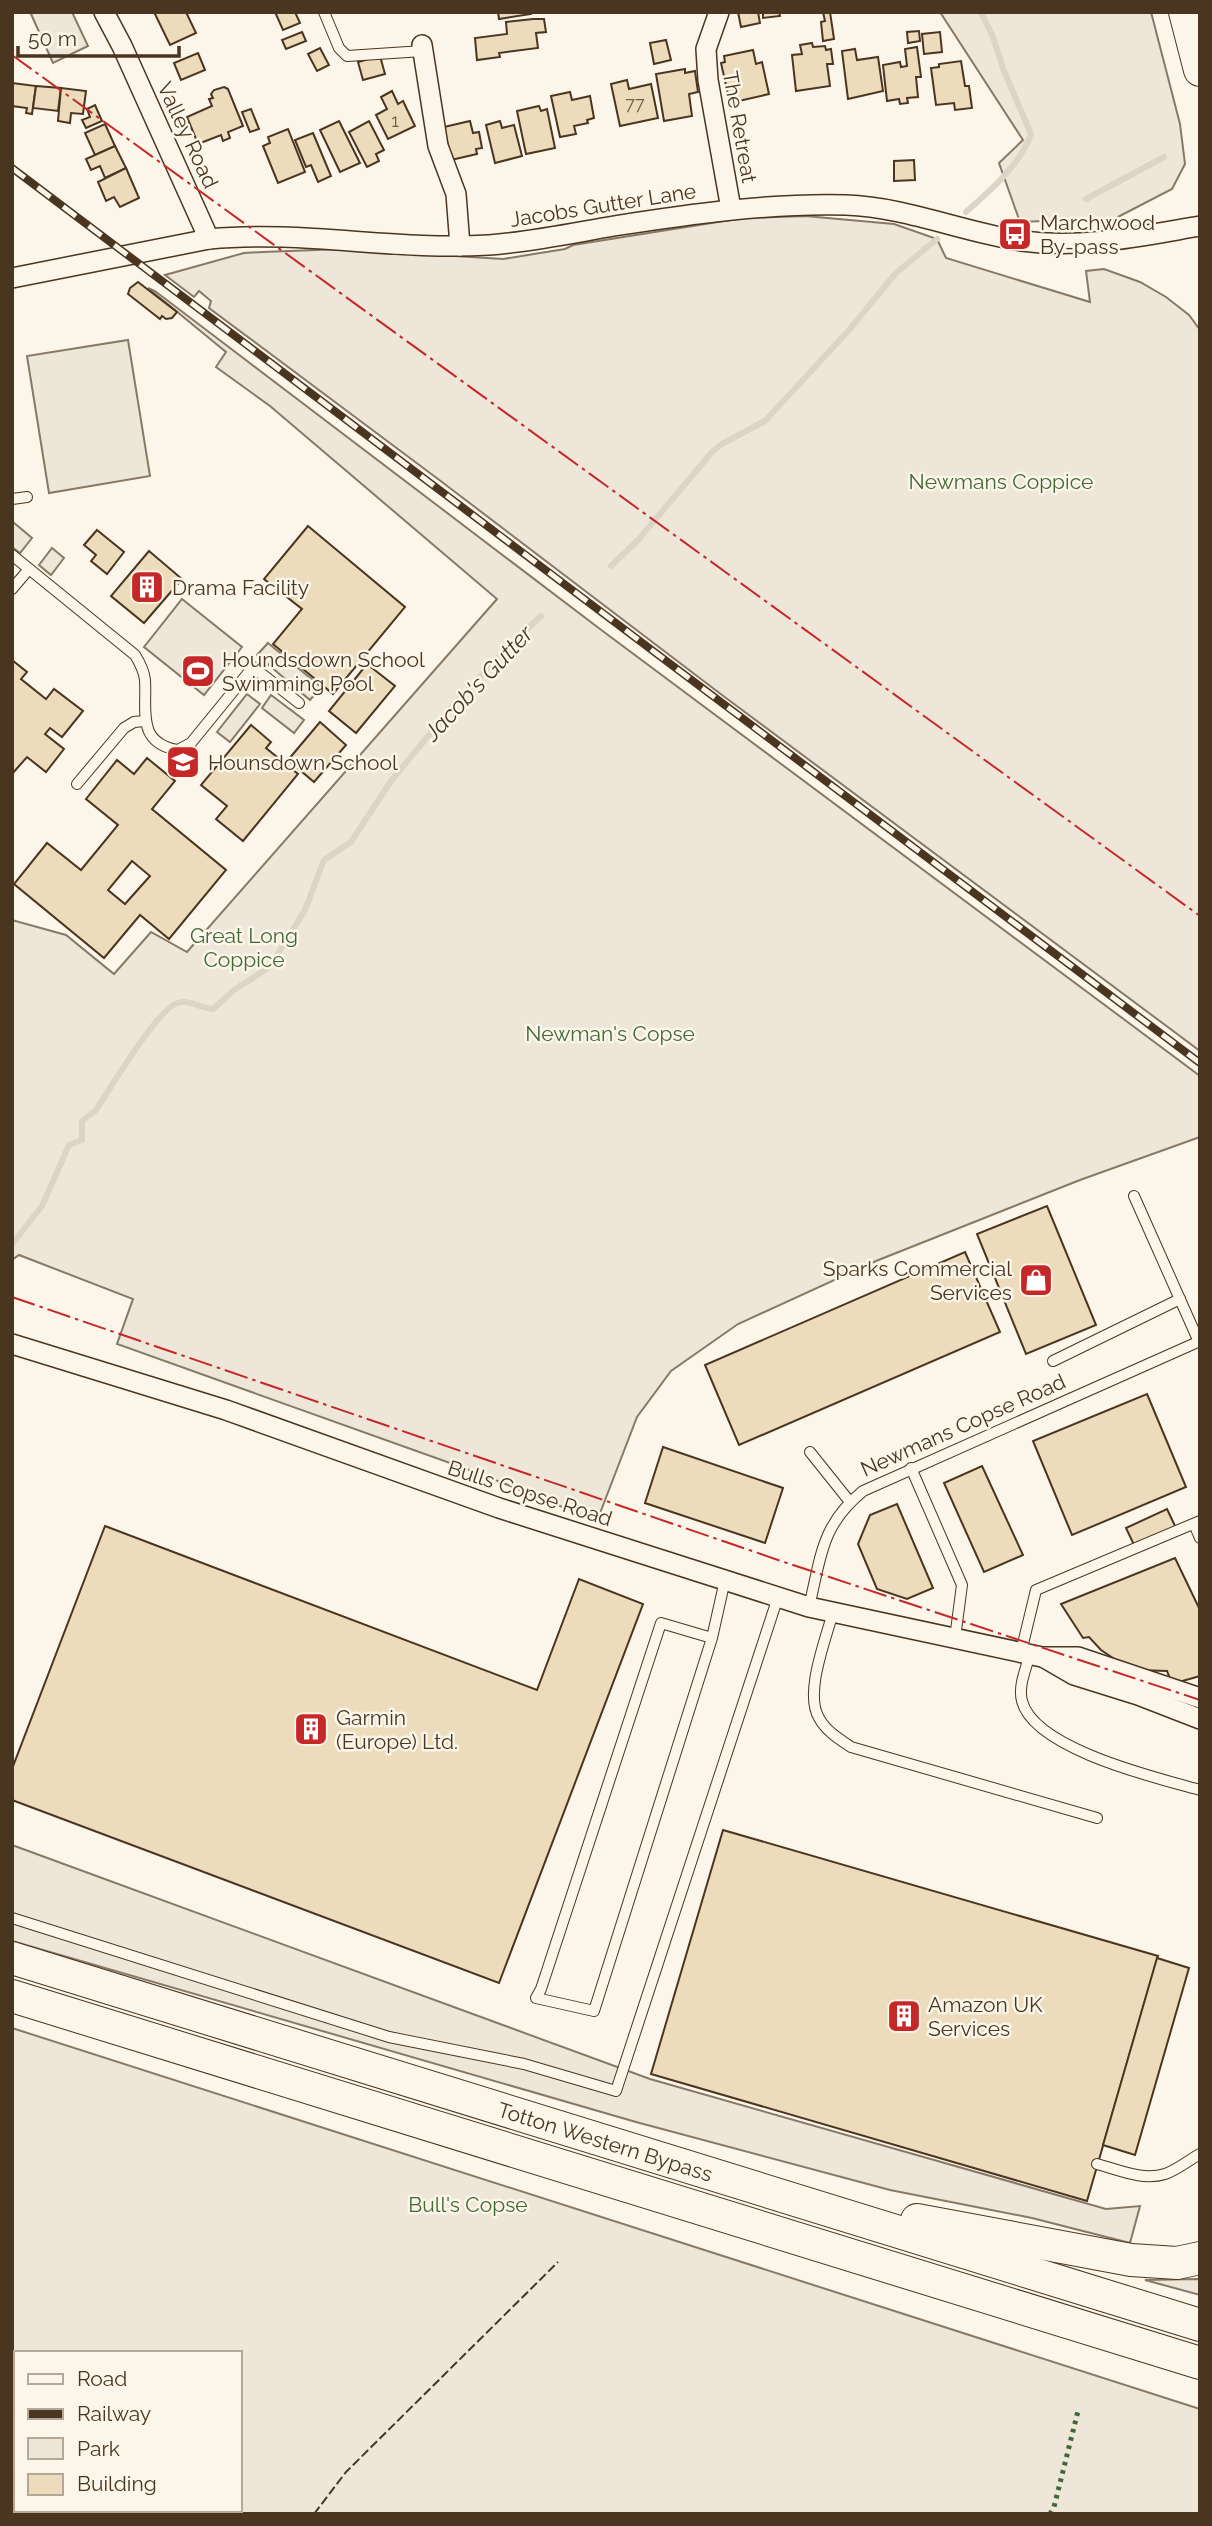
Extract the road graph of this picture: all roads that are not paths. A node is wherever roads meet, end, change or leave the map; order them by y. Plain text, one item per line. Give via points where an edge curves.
1 (104, 12) edge
2 (324, 12) edge
3 (719, 12) edge
4 (1185, 12) edge
5 (423, 48) joint
6 (1200, 69) edge
7 (731, 209) junction
8 (1200, 226) edge
9 (209, 239) junction
10 (460, 246) junction
11 (12, 278) edge
12 (27, 496) dead end
13 (12, 499) edge
14 (12, 555) edge
15 (29, 569) junction
16 (12, 589) edge
17 (299, 703) dead end
18 (145, 721) junction
19 (77, 784) dead end
20 (1134, 1196) dead end
21 (1180, 1299) junction
22 (1200, 1341) edge
23 (12, 1343) edge
24 (1053, 1361) dead end
25 (810, 1452) dead end
26 (911, 1468) junction
27 (850, 1502) junction
28 (1197, 1522) edge
29 (1200, 1538) edge
30 (725, 1580) junction
31 (778, 1597) junction
32 (809, 1607) junction
33 (833, 1612) junction
34 (712, 1638) junction
35 (955, 1638) junction
36 (1031, 1654) junction
37 (1200, 1698) edge
38 (1200, 1719) edge
39 (1200, 1790) edge
40 (1097, 1818) dead end
41 (12, 1918) edge
42 (12, 1958) edge
43 (12, 1996) edge
44 (1200, 2154) edge
45 (1097, 2164) dead end
46 (772, 2192) junction
47 (1200, 2258) edge
48 (1200, 2325) edge
49 (1200, 2363) edge

1 - 9 street, Valley Road
2 - 5 lane via 347,56
3 - 7 street, The Retreat via 706,49
4 - 6 main road
5 - 10 street via 438,146 456,194
7 - 8 street, Jacobs Gutter Lane via 873,208 990,235 1054,244
7 - 10 street, Jacobs Gutter Lane
9 - 10 street, Jacobs Gutter Lane via 278,236
9 - 11 street, Jacobs Gutter Lane
12 - 13 lane
14 - 15 lane
15 - 16 lane
15 - 18 lane via 135,655 145,681
17 - 18 lane via 253,667 185,748 163,745 148,731
18 - 19 lane via 128,724
20 - 21 lane
21 - 22 lane
21 - 24 lane
22 - 26 lane, Newmans Copse Road
23 - 30 street, Bulls Copse Road via 226,1410 499,1508
25 - 27 lane
26 - 27 lane, Newmans Copse Road
26 - 35 lane via 962,1585
27 - 32 lane, Newmans Copse Road via 823,1545
28 - 29 lane
28 - 36 lane via 1036,1590
30 - 31 street, Bulls Copse Road
30 - 34 lane
31 - 32 street, Bulls Copse Road
31 - 41 lane via 616,2091 524,2064 378,2034
32 - 33 street, Bulls Copse Road
33 - 35 street, Bulls Copse Road
33 - 40 lane via 814,1701 817,1716 837,1738 851,1747
34 - 34 lane via 661,1623 536,1997 594,2011
35 - 36 street, Bulls Copse Road
36 - 37 street, Bulls Copse Road via 1078,1657
36 - 38 street, Bulls Copse Road via 1074,1675
36 - 39 lane via 1022,1682 1023,1704 1044,1729 1091,1756
42 - 46 main road, Totton Western Bypass
43 - 49 main road, Totton Western Bypass
44 - 45 lane via 1166,2174 1151,2176
46 - 47 main road via 1131,2260 1177,2263
46 - 48 main road, Totton Western Bypass

